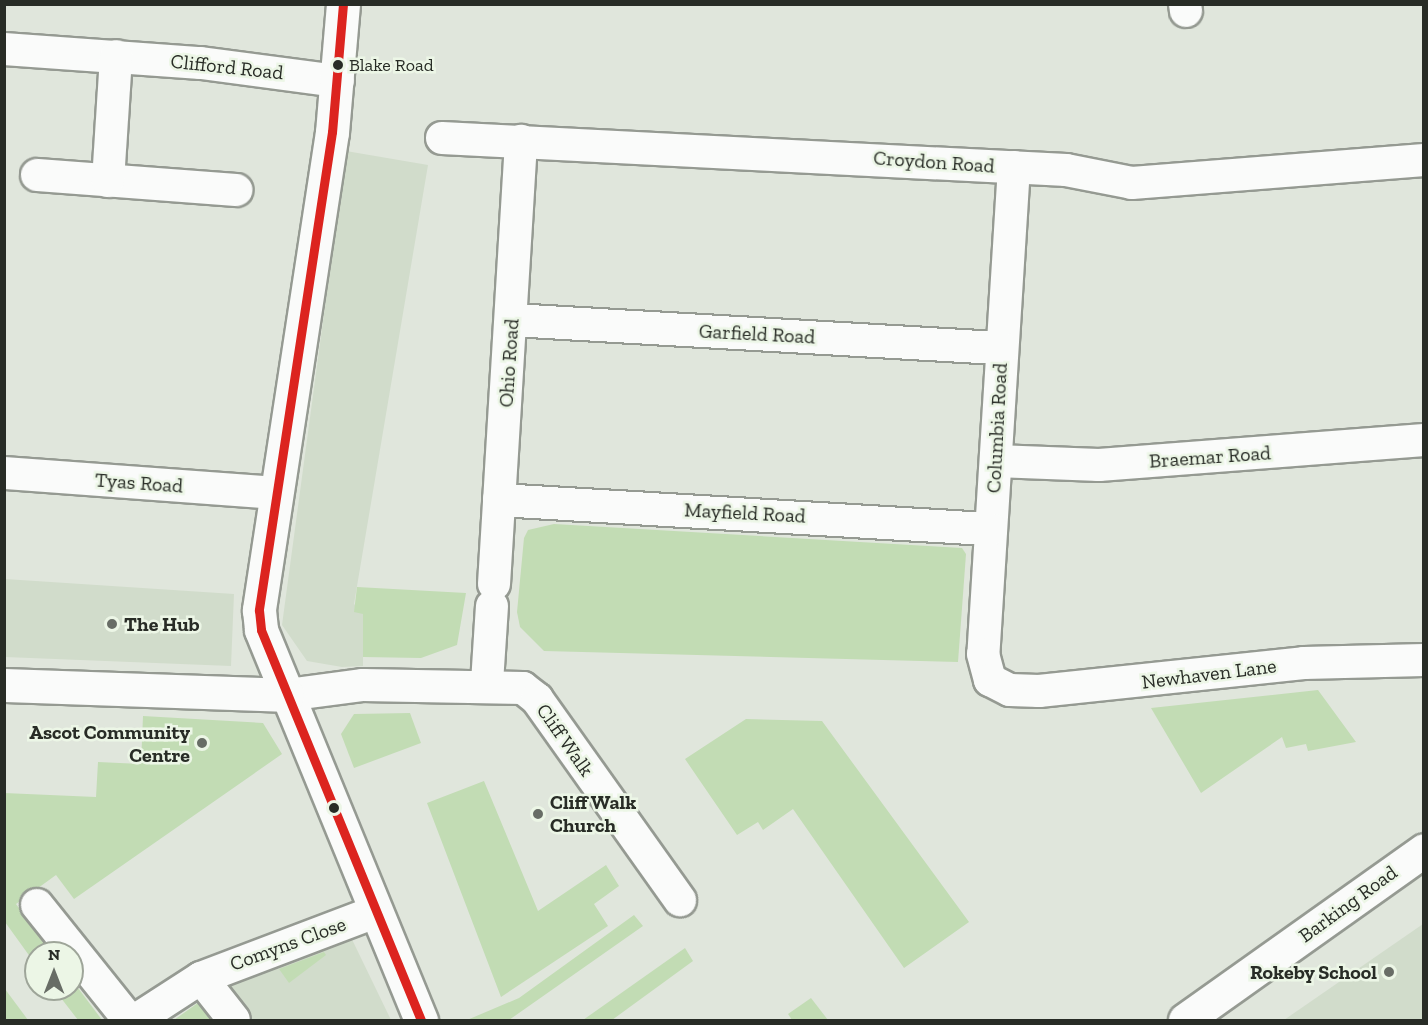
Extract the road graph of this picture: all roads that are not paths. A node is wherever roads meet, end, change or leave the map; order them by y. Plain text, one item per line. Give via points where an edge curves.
1 (343, 4) edge
2 (4, 50) edge
3 (116, 56) junction
4 (338, 81) junction
5 (442, 138) dead end
6 (521, 141) junction
7 (1424, 160) edge
8 (1014, 167) junction
9 (37, 175) dead end
10 (108, 181) junction
11 (236, 190) dead end
12 (512, 320) junction
13 (1002, 348) junction
14 (1424, 440) edge
15 (996, 461) junction
16 (4, 473) edge
17 (274, 493) junction
18 (499, 500) junction
19 (991, 529) junction
20 (1424, 660) edge
21 (487, 683) junction
22 (4, 685) edge
23 (996, 685) joint
24 (287, 695) junction
25 (1424, 850) edge
26 (680, 900) dead end
27 (37, 905) dead end
28 (375, 912) junction
29 (201, 978) junction
30 (129, 1020) edge
31 (136, 1020) edge
32 (234, 1020) edge
33 (421, 1020) edge
34 (1185, 1020) edge

1 - 4 street
2 - 3 street, Clifford Road
3 - 4 street, Clifford Road
3 - 10 street
4 - 17 street
5 - 6 street, Croydon Road
6 - 8 street, Croydon Road
6 - 12 street, Ohio Road
7 - 8 street, Croydon Road via 1132,183
8 - 13 street, Columbia Road
9 - 10 street
10 - 11 street
12 - 13 street, Garfield Road
12 - 18 street, Ohio Road
13 - 15 street, Columbia Road
14 - 15 street, Braemar Road via 1099,465
15 - 19 street, Columbia Road
16 - 17 street, Tyas Road
17 - 24 street via 261,630
18 - 19 street, Mayfield Road
18 - 21 street, Ohio Road
19 - 23 street, Columbia Road via 983,664
20 - 23 street, Newhaven Lane via 1304,663 1039,691
21 - 24 street, Cliff Walk via 363,685
21 - 26 street, Cliff Walk via 523,688 537,699
22 - 24 street
24 - 28 street
25 - 34 street, Barking Road
27 - 30 street
28 - 29 street, Comyns Close
28 - 33 street
29 - 31 street, Comyns Close
29 - 32 street, Comyns Close

